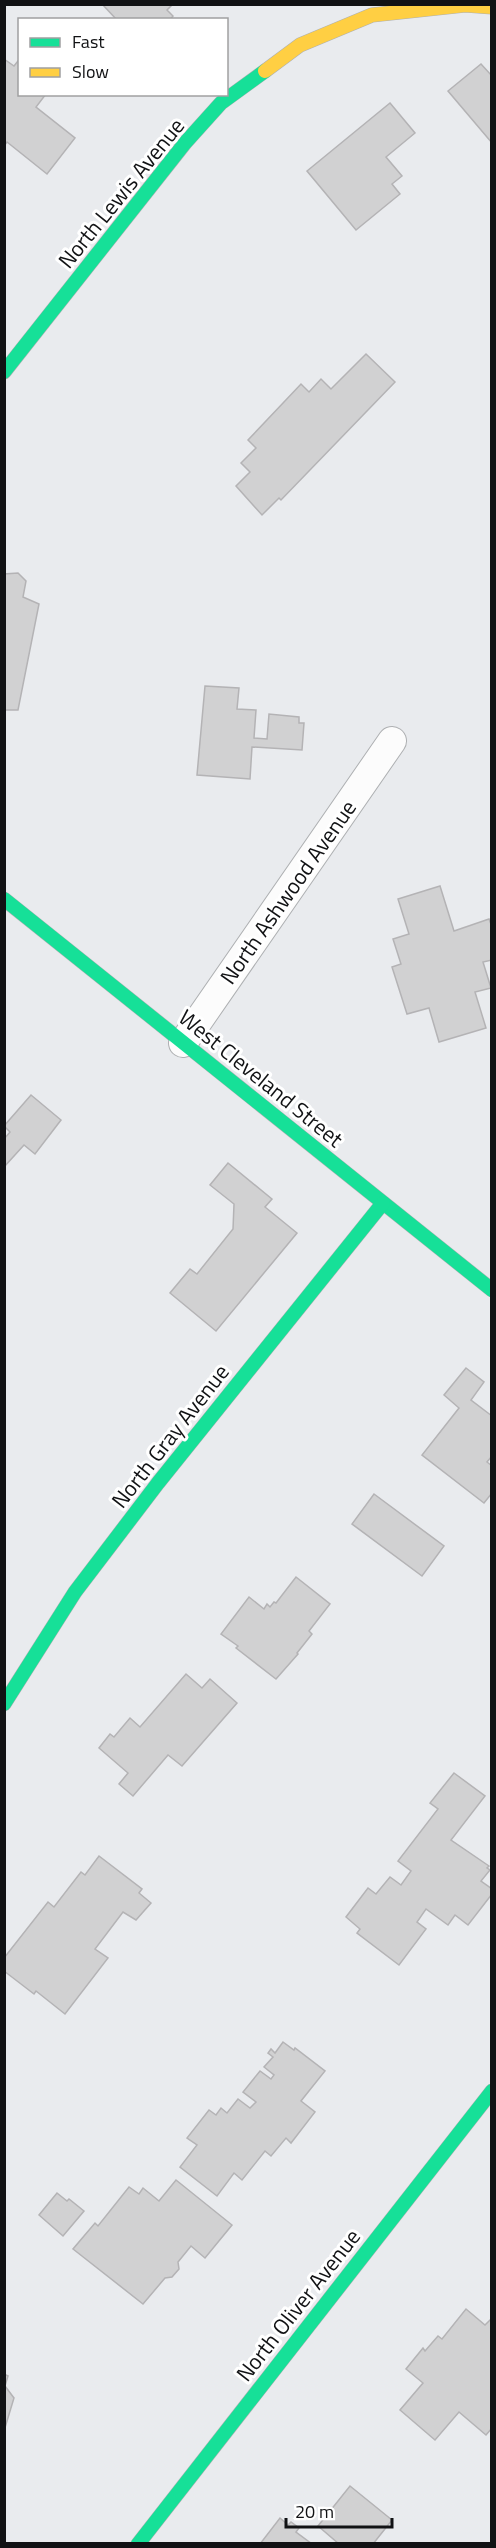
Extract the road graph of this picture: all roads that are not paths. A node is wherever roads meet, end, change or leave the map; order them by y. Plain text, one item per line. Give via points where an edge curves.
1 (492, 7) edge
2 (4, 372) edge
3 (392, 741) dead end
4 (4, 899) edge
5 (183, 1043) junction
6 (383, 1203) junction
7 (492, 1290) edge
8 (4, 1704) edge
9 (492, 2091) edge
10 (138, 2544) edge

1 - 2 street, North Lewis Avenue via 372,15 300,45 221,104 184,143
3 - 5 street, North Ashwood Avenue
4 - 5 street, West Cleveland Street
5 - 6 street, West Cleveland Street
6 - 7 street, West Cleveland Street
6 - 8 street, North Gray Avenue via 75,1592
9 - 10 street, North Oliver Avenue

